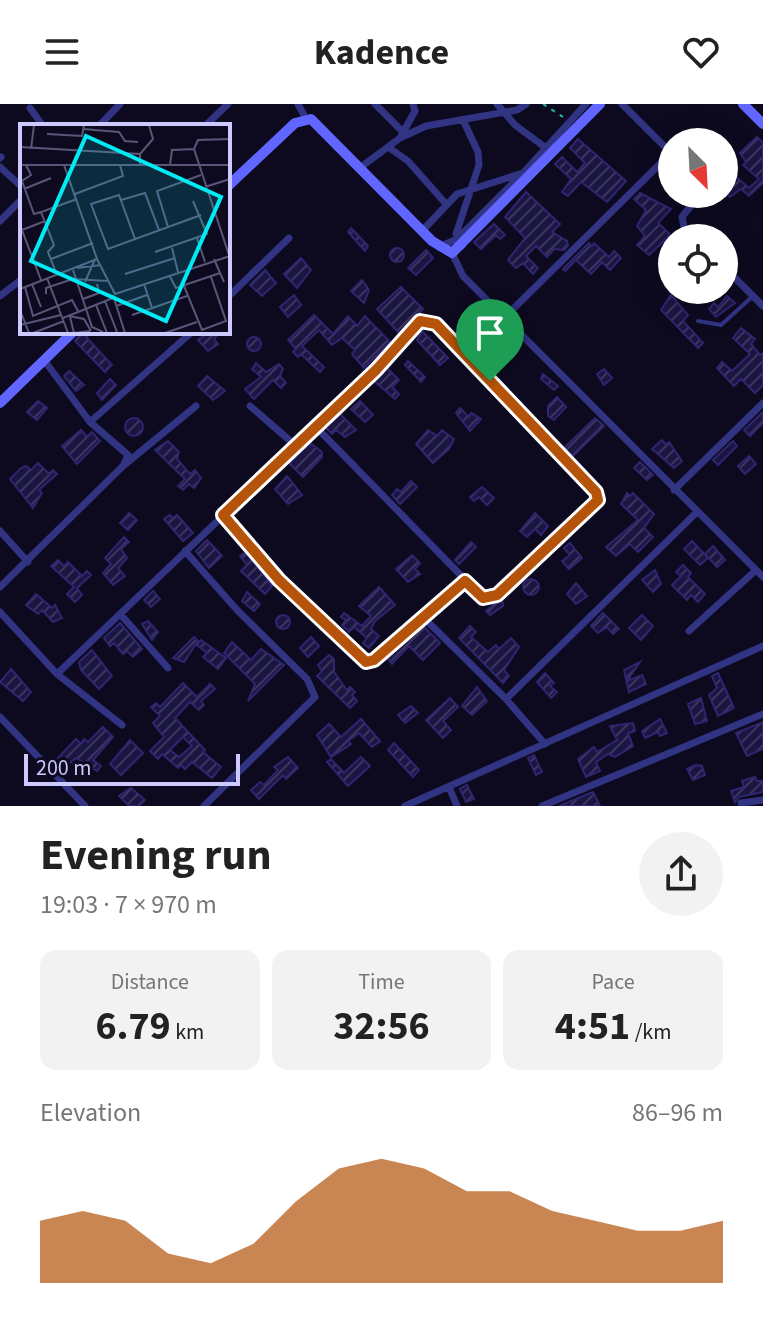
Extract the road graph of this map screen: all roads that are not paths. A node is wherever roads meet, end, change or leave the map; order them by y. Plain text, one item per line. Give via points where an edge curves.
1 (120, 104) edge
2 (228, 104) edge
3 (298, 104) edge
4 (375, 104) edge
5 (413, 104) edge
6 (497, 104) edge
7 (526, 104) edge
8 (586, 104) edge
9 (600, 104) edge
10 (622, 104) edge
11 (743, 104) edge
12 (30, 108) dead end
13 (504, 112) junction
14 (306, 119) junction
15 (463, 120) junction
16 (42, 124) edge
17 (101, 124) edge
18 (207, 124) edge
19 (763, 124) edge
20 (401, 135) junction
21 (658, 141) edge
22 (388, 147) junction
23 (546, 148) junction
24 (0, 167) edge
25 (361, 167) junction
26 (658, 167) edge
27 (523, 173) junction
28 (230, 184) edge
29 (20, 185) edge
30 (473, 190) junction
31 (20, 201) edge
32 (446, 204) junction
33 (0, 221) edge
34 (422, 231) junction
35 (289, 238) dead end
36 (460, 243) junction
37 (439, 247) junction
38 (452, 253) junction
39 (20, 281) edge
40 (738, 281) edge
41 (230, 295) edge
42 (0, 296) edge
43 (753, 296) junction
44 (763, 306) edge
45 (505, 317) junction
46 (698, 321) dead end
47 (71, 334) edge
48 (190, 334) edge
49 (44, 360) junction
50 (0, 403) edge
51 (763, 403) edge
52 (196, 406) dead end
53 (250, 406) dead end
54 (90, 422) junction
55 (316, 427) junction
56 (296, 446) junction
57 (123, 466) junction
58 (674, 490) junction
59 (696, 513) junction
60 (223, 515) junction
61 (0, 531) edge
62 (185, 551) junction
63 (28, 562) junction
64 (756, 570) junction
65 (763, 577) edge
66 (465, 581) junction
67 (0, 587) edge
68 (0, 612) edge
69 (121, 615) junction
70 (423, 617) junction
71 (689, 631) dead end
72 (763, 646) edge
73 (168, 668) dead end
74 (57, 674) junction
75 (506, 699) junction
76 (763, 714) edge
77 (0, 717) edge
78 (122, 725) dead end
79 (545, 744) junction
80 (449, 787) junction
81 (763, 800) edge
82 (741, 803) dead end
83 (85, 806) edge
84 (204, 806) edge
85 (405, 806) edge
86 (457, 806) edge
87 (542, 806) edge

1 - 17 street
2 - 18 street
3 - 14 street
4 - 20 street
5 - 20 street via 415,111
6 - 13 street
7 - 13 street
8 - 23 street
9 - 36 street
10 - 21 street
11 - 19 street
12 - 16 street
13 - 15 street
13 - 23 street
14 - 25 street via 322,127
14 - 28 street via 295,123
15 - 20 street
15 - 30 street via 480,158
20 - 22 street
22 - 25 street
22 - 32 street via 408,161
23 - 27 street
24 - 29 street
25 - 34 street
26 - 45 street
27 - 30 street
27 - 36 street
30 - 32 street
30 - 36 street via 456,234
31 - 33 street
32 - 34 street
34 - 37 street
35 - 41 street
36 - 37 street
36 - 38 street
37 - 38 street
38 - 45 street via 463,276
39 - 42 street
40 - 43 street
43 - 44 street
43 - 46 lane via 721,325
45 - 58 street
47 - 49 street
48 - 54 street
49 - 50 street
49 - 54 street
51 - 58 street
52 - 57 street
53 - 56 street
54 - 57 street via 128,455
55 - 56 street
55 - 66 street
55 - 66 street via 420,321 432,323 596,492 596,503 493,598 483,598
56 - 60 street
57 - 63 street
58 - 59 street
59 - 64 street
59 - 75 street
60 - 62 street
60 - 70 street via 279,580 366,662
61 - 63 street
62 - 69 street
62 - 84 street via 307,679 315,697
63 - 67 street
64 - 65 street
64 - 71 street
66 - 70 street
68 - 74 street
69 - 73 street
69 - 74 street
70 - 75 street
72 - 79 street
74 - 78 street
75 - 79 street
76 - 87 street
77 - 83 street
79 - 80 street
80 - 85 street
80 - 86 street
81 - 82 street

